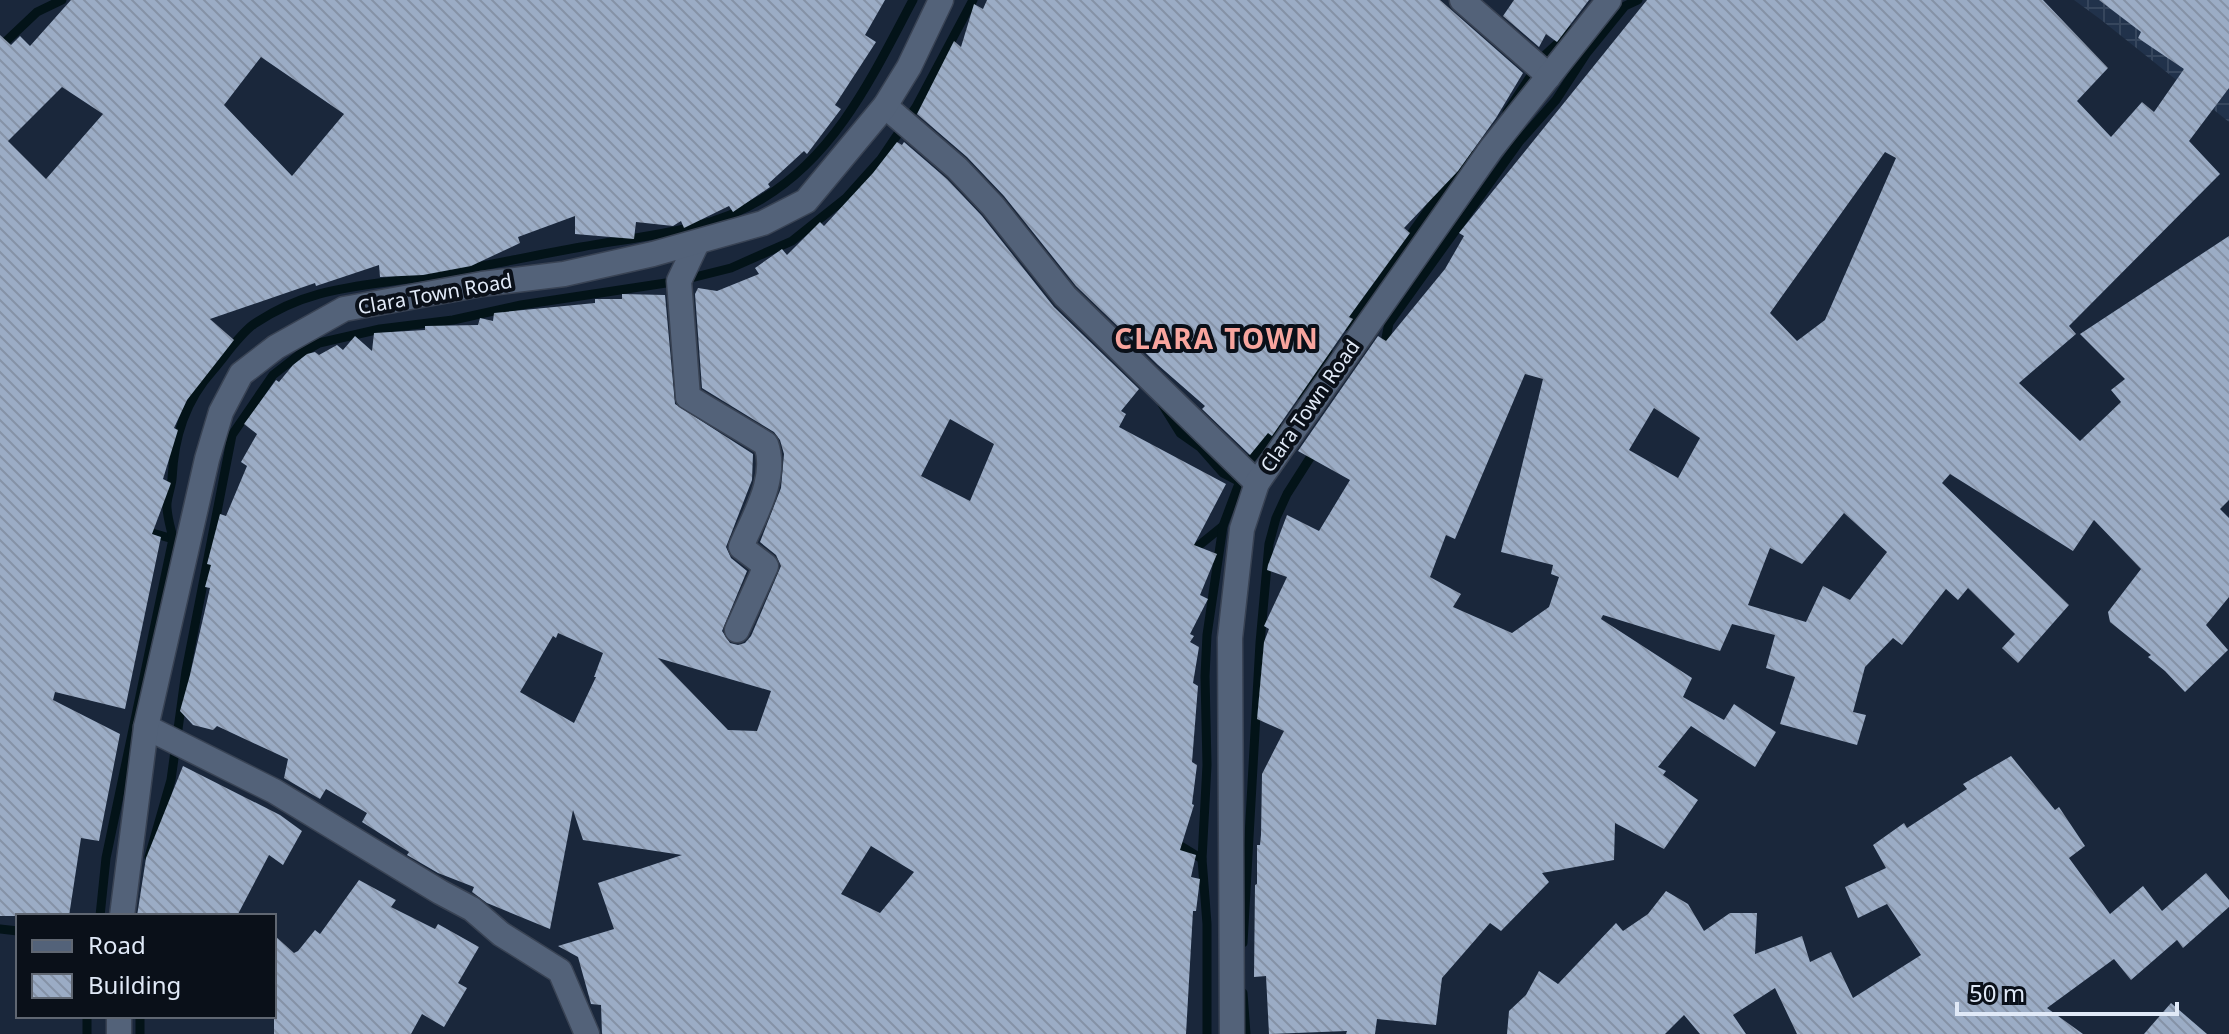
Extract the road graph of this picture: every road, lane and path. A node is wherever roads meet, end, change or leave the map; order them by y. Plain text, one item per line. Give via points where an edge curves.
1 (941, 0) edge
2 (1462, 0) edge
3 (1609, 0) edge
4 (1549, 76) junction
5 (885, 106) junction
6 (697, 243) junction
7 (1257, 483) junction
8 (737, 630) dead end
9 (146, 727) junction
10 (122, 914) edge
11 (587, 1034) edge
12 (1232, 1034) edge

1 - 5 street, Clara Town Road
2 - 4 street
3 - 4 street, Clara Town Road
4 - 7 street, Clara Town Road via 1491,149
5 - 6 street, Clara Town Road via 806,201 763,223
5 - 7 street via 957,168 1065,296
6 - 8 street via 679,281 688,397 766,444 769,453 769,477 741,547 766,566
6 - 9 street, Clara Town Road via 564,274 344,309 276,347 241,374 221,412 207,459
7 - 12 street, Clara Town Road via 1242,529 1230,638
9 - 10 street, Clara Town Road
9 - 11 street via 274,791 472,909 560,971

